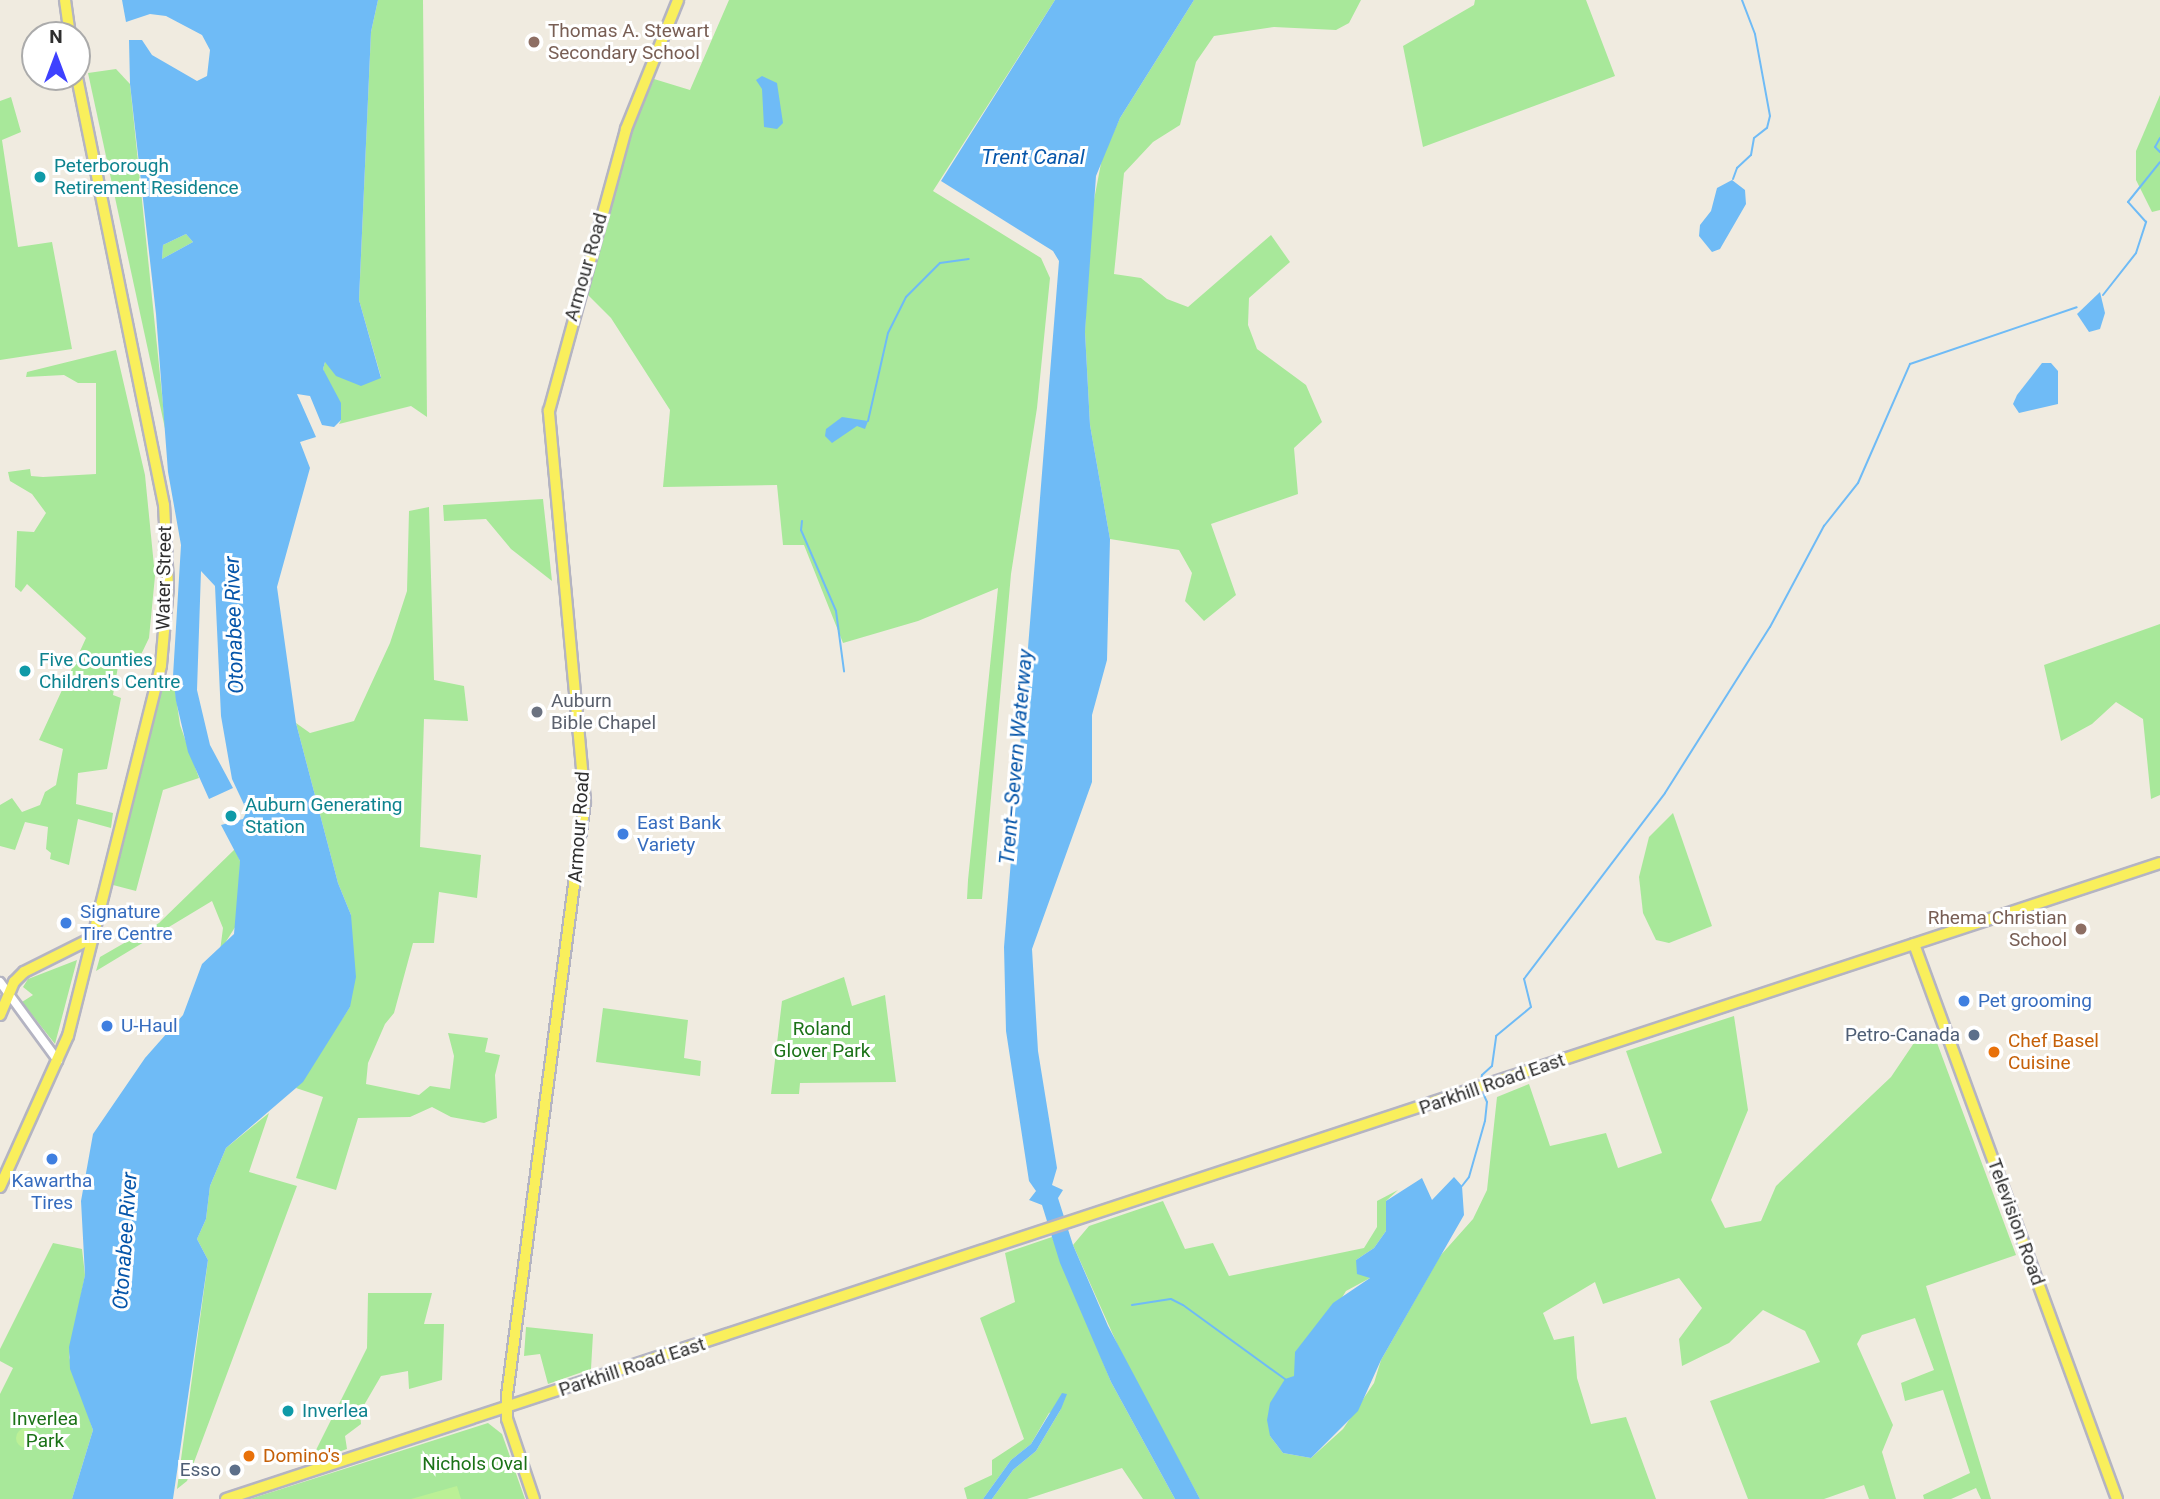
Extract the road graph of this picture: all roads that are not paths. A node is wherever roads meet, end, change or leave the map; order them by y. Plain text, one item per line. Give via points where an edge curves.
1 (65, 0) edge
2 (678, 0) edge
3 (68, 21) edge
4 (80, 91) edge
5 (2160, 863) edge
6 (93, 938) junction
7 (1914, 944) junction
8 (73, 951) junction
9 (84, 968) junction
10 (0, 982) edge
11 (10, 994) junction
12 (0, 1015) edge
13 (58, 1061) junction
14 (0, 1187) edge
15 (506, 1407) junction
16 (226, 1499) edge
17 (534, 1499) edge
18 (2117, 1499) edge

1 - 3 main road
2 - 15 main road, Armour Road via 622,141 549,411 548,443 585,801
4 - 6 main road, Water Street via 164,505 168,549 161,665
5 - 7 main road, Parkhill Road East
6 - 8 main road
6 - 9 main road, Water Street
7 - 15 main road, Parkhill Road East
7 - 18 main road, Television Road
8 - 9 main road
8 - 11 main road via 24,972
9 - 13 main road, Water Street
10 - 11 street
11 - 12 main road
11 - 13 street
13 - 14 main road, Water Street
15 - 16 main road, Parkhill Road East
15 - 17 main road, Armour Road

